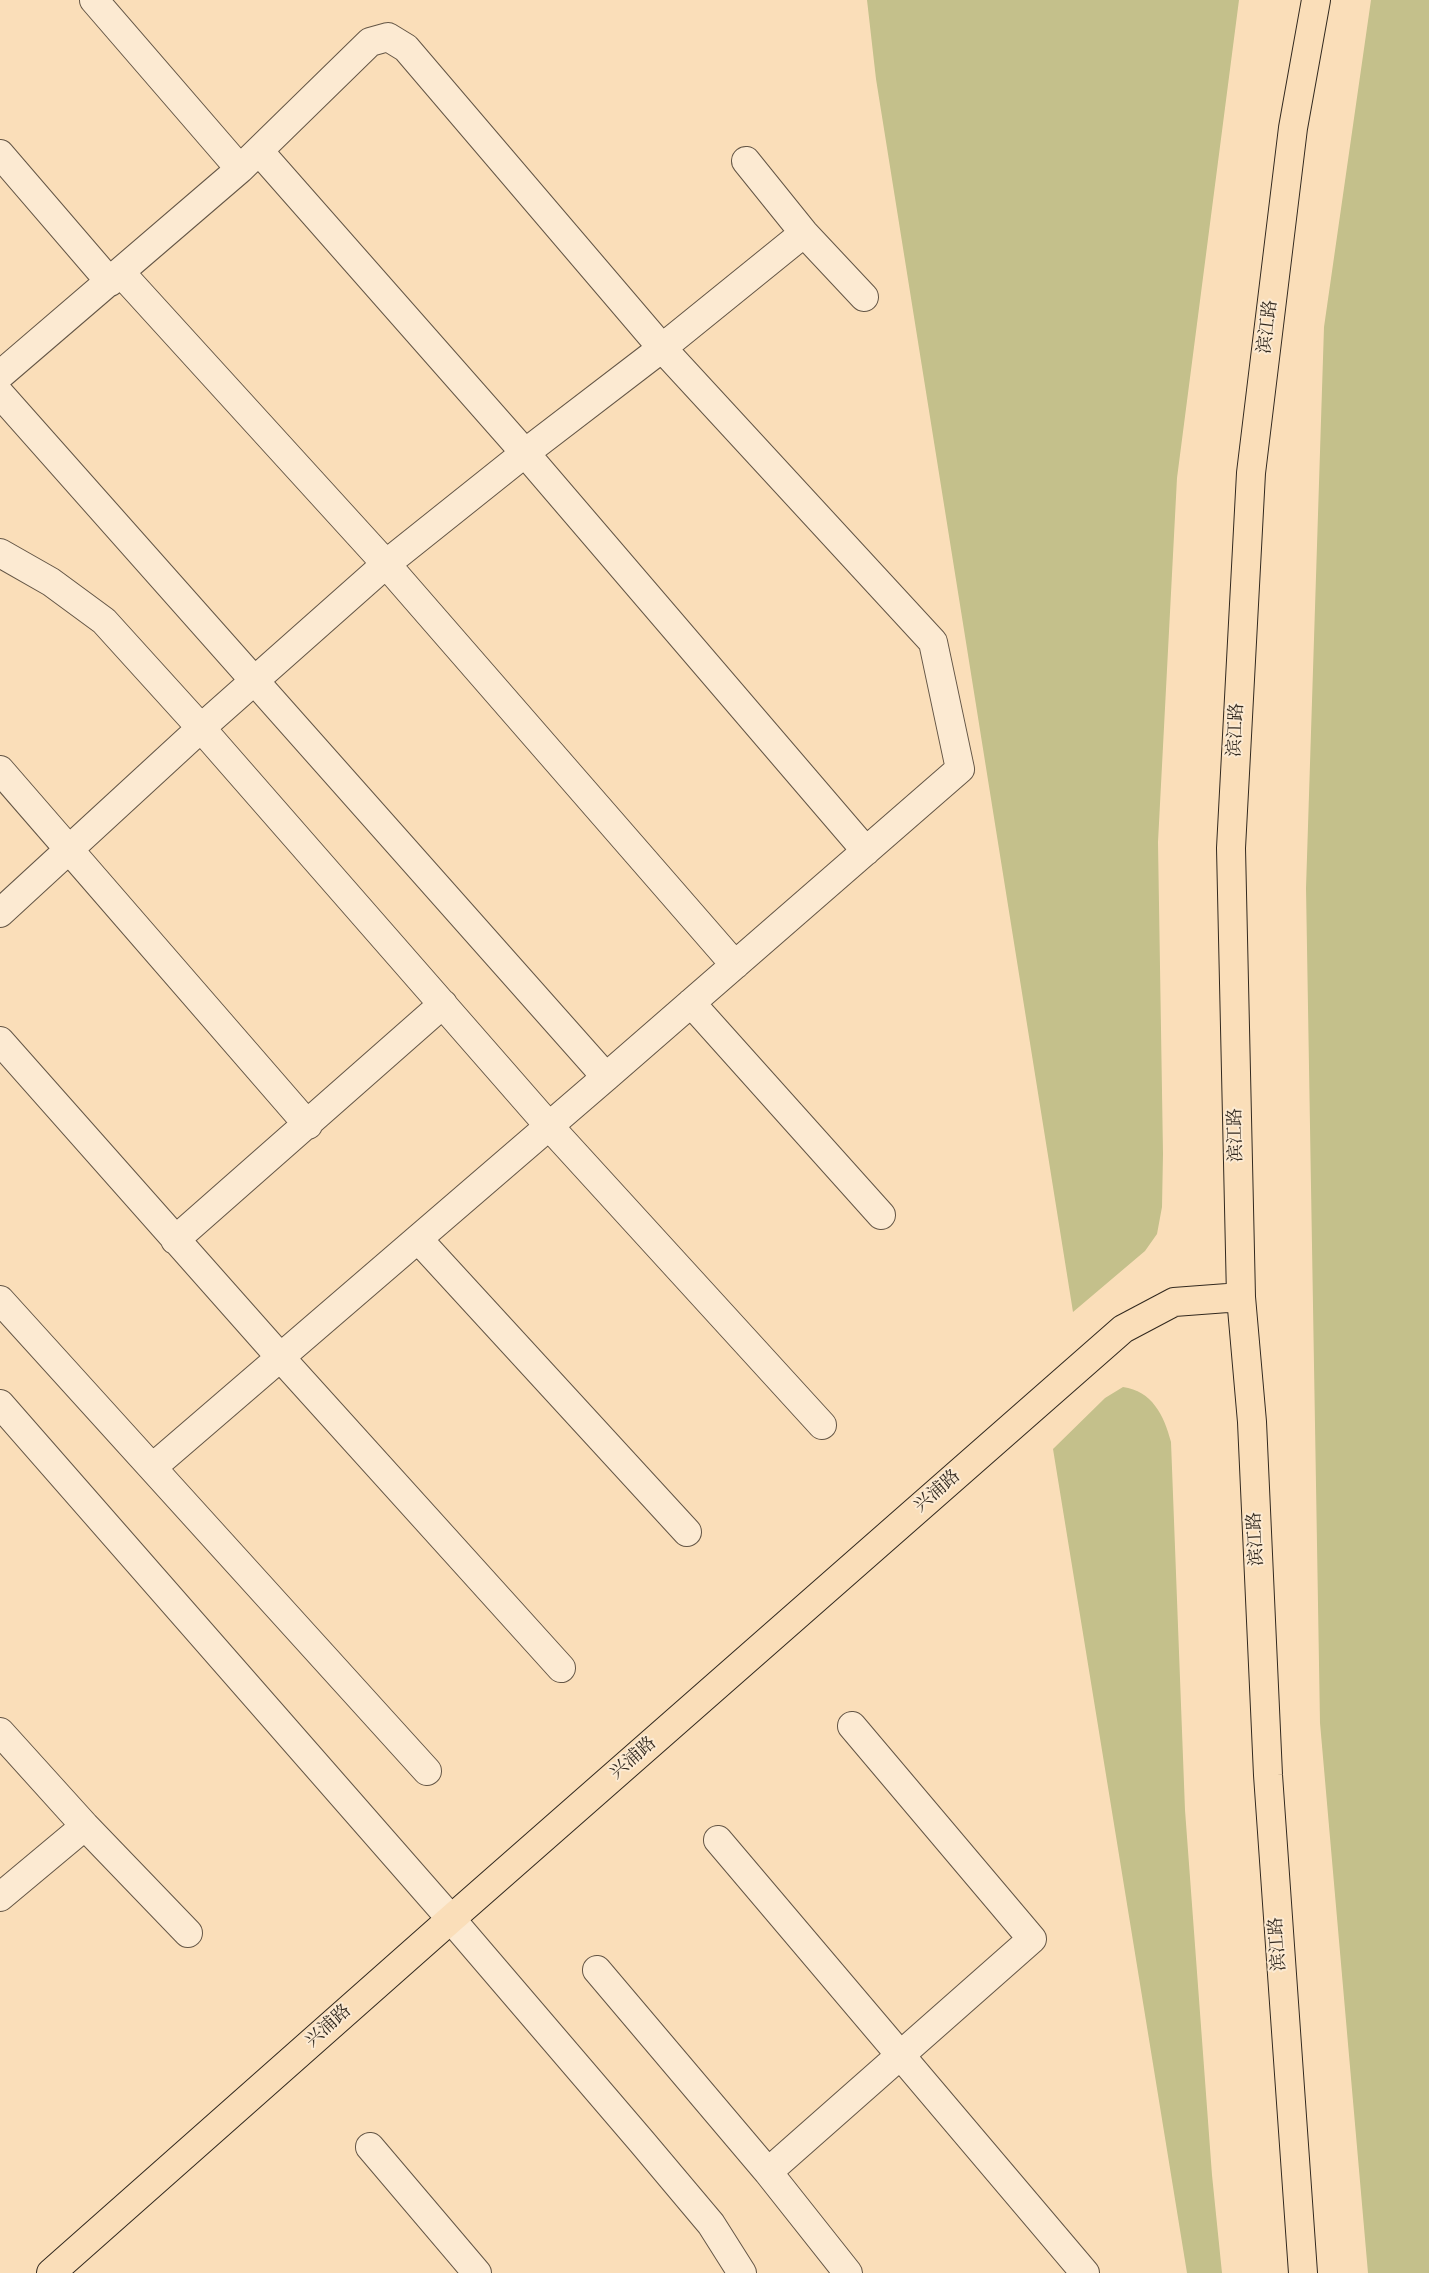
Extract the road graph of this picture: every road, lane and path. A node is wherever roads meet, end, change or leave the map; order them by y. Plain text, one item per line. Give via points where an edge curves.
1 (94, 0) edge
2 (1316, 0) edge
3 (0, 154) edge
4 (250, 160) junction
5 (746, 161) dead end
6 (804, 233) junction
7 (116, 278) junction
8 (864, 297) dead end
9 (662, 348) junction
10 (0, 375) edge
11 (0, 394) edge
12 (525, 453) junction
13 (0, 553) edge
14 (386, 564) junction
15 (255, 680) junction
16 (201, 728) junction
17 (0, 770) edge
18 (68, 851) junction
19 (866, 851) junction
20 (0, 913) edge
21 (735, 965) junction
22 (691, 1003) junction
23 (443, 1004) junction
24 (0, 1041) edge
25 (606, 1077) junction
26 (308, 1125) junction
27 (549, 1126) junction
28 (881, 1215) dead end
29 (418, 1239) junction
30 (176, 1240) junction
31 (1241, 1297) junction
32 (0, 1300) edge
33 (280, 1358) junction
34 (0, 1404) edge
35 (822, 1425) dead end
36 (152, 1467) junction
37 (687, 1532) dead end
38 (561, 1668) dead end
39 (852, 1726) dead end
40 (0, 1732) edge
41 (427, 1771) dead end
42 (85, 1826) junction
43 (718, 1840) dead end
44 (0, 1897) edge
45 (451, 1919) junction
46 (188, 1933) dead end
47 (597, 1970) dead end
48 (900, 2055) junction
49 (370, 2147) dead end
50 (768, 2172) junction
51 (51, 2273) edge
52 (477, 2273) edge
53 (742, 2273) edge
54 (848, 2273) edge
55 (1085, 2273) edge
56 (1303, 2273) edge

1 - 4 street
2 - 31 main road, 滨江路 via 1293,128 1250,482 1231,848
3 - 7 street
4 - 7 street
4 - 9 street via 370,42 388,37 406,48
4 - 12 street
5 - 6 street
6 - 8 street
6 - 9 street
7 - 10 street
7 - 14 street
9 - 12 street
9 - 19 street via 932,642 960,769
11 - 15 street
12 - 14 street
12 - 19 street
13 - 16 street via 52,582 104,621
14 - 15 street
14 - 21 street
15 - 16 street
15 - 25 street
16 - 18 street
16 - 23 street
17 - 18 street
18 - 20 street
18 - 26 street
19 - 21 street
21 - 22 street
22 - 25 street
22 - 28 street
23 - 26 street
23 - 27 street
24 - 30 street
25 - 27 street
26 - 30 street
27 - 29 street
27 - 35 street
29 - 33 street
29 - 37 street
30 - 33 street
31 - 45 main road, 兴浦路 via 1174,1302 1123,1330
31 - 56 main road, 滨江路 via 1252,1422 1268,1775
32 - 36 street
33 - 36 street
33 - 38 street
34 - 45 street
36 - 41 street
39 - 48 street via 1032,1939
40 - 42 street
42 - 44 street
42 - 46 street
43 - 48 street
45 - 51 main road, 兴浦路
45 - 53 street via 711,2224
47 - 50 street
48 - 50 street
48 - 55 street
49 - 52 street
50 - 54 street

